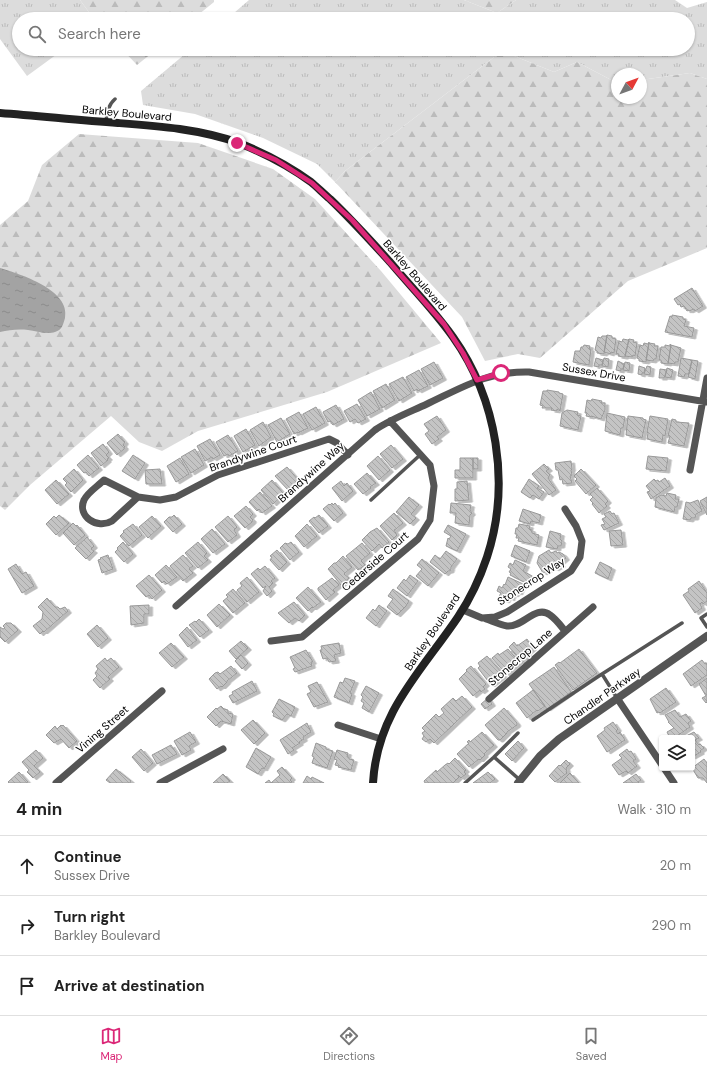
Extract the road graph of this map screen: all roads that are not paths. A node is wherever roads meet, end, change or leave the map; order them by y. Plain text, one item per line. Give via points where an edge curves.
1 (115, 100) dead end
2 (0, 113) edge
3 (106, 122) junction
4 (707, 378) edge
5 (477, 380) junction
6 (705, 402) edge
7 (390, 421) junction
8 (420, 454) junction
9 (348, 455) junction
10 (690, 470) dead end
11 (138, 498) junction
12 (371, 500) dead end
13 (565, 509) dead end
14 (176, 606) dead end
15 (593, 607) dead end
16 (463, 610) junction
17 (707, 614) edge
18 (482, 618) junction
19 (682, 623) dead end
20 (707, 627) edge
21 (565, 631) junction
22 (707, 636) edge
23 (271, 641) dead end
24 (602, 674) junction
25 (162, 691) dead end
26 (617, 698) junction
27 (489, 699) dead end
28 (533, 720) dead end
29 (338, 725) dead end
30 (518, 733) dead end
31 (381, 739) junction
32 (223, 749) dead end
33 (494, 757) junction
34 (659, 761) edge
35 (666, 771) edge
36 (520, 782) edge
37 (56, 783) edge
38 (160, 783) edge
39 (373, 783) edge
40 (465, 783) edge
41 (674, 783) edge

1 - 3 lane via 109,107
2 - 3 main road, Barkley Boulevard
3 - 5 main road, Barkley Boulevard via 196,131 237,143 276,160 312,183 352,220 444,324
4 - 6 street
5 - 6 street, Sussex Drive via 501,373 529,372
5 - 7 street, Brandywine Way
5 - 16 main road, Barkley Boulevard via 488,409 496,450 497,509 487,556
6 - 10 street
7 - 8 street, Cedarside Court
7 - 9 street, Brandywine Way via 375,430
8 - 12 lane
8 - 23 street, Cedarside Court via 430,465 434,486 430,520 418,539 302,637
9 - 11 street, Brandywine Court via 329,439 218,474 176,497 156,500
9 - 14 street, Brandywine Way
11 - 11 street, Brandywine Court via 104,480 87,495 83,505 84,511 92,522 108,524
13 - 18 street, Stonecrop Way via 582,541 580,557 571,571 507,612 495,617
15 - 21 street, Stonecrop Lane
16 - 18 street
16 - 31 main road, Barkley Boulevard via 404,692 390,716
17 - 20 lane via 701,618
18 - 21 street, Stonecrop Lane via 507,626 516,625 542,612 550,614
19 - 24 lane
21 - 27 street, Stonecrop Lane
22 - 26 street, Chandler Parkway
24 - 26 lane
24 - 28 lane
25 - 37 street, Vining Street
26 - 34 street
26 - 36 street, Chandler Parkway via 555,742 532,765
29 - 31 street
30 - 33 lane
31 - 39 main road, Barkley Boulevard
32 - 38 street
33 - 36 lane
33 - 40 lane
35 - 41 street

